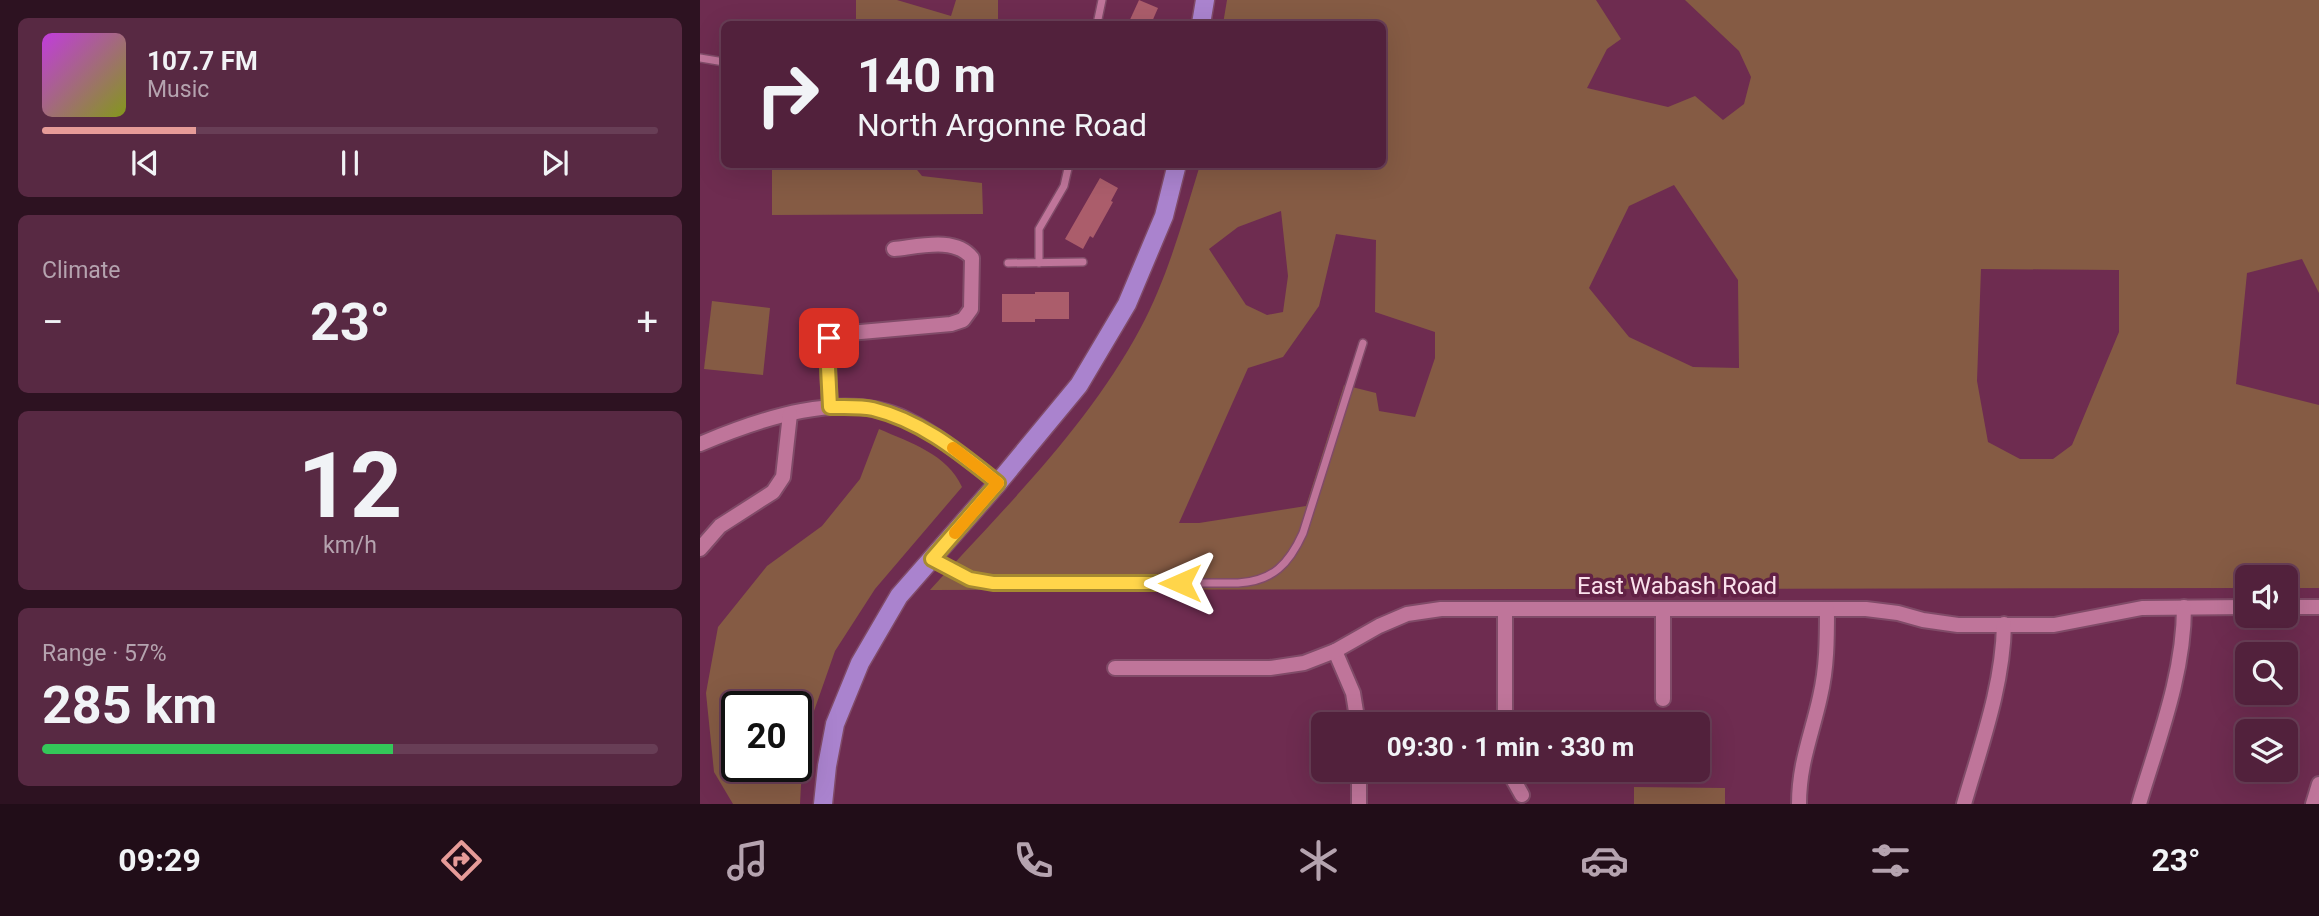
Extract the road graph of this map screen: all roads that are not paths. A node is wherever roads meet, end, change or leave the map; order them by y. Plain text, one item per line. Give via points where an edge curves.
1 (1102, 0) edge
2 (1205, 0) edge
3 (1098, 21) edge
4 (1202, 21) edge
5 (700, 58) edge
6 (721, 62) edge
7 (1068, 168) edge
8 (1176, 168) edge
9 (894, 249) dead end
10 (1083, 261) dead end
11 (1039, 262) junction
12 (1008, 263) dead end
13 (1363, 343) dead end
14 (830, 407) junction
15 (790, 414) junction
16 (700, 444) edge
17 (998, 483) junction
18 (700, 549) edge
19 (932, 559) junction
20 (2184, 607) junction
21 (2235, 607) edge
22 (2298, 607) edge
23 (2319, 607) edge
24 (1663, 608) junction
25 (1505, 609) junction
26 (1827, 609) junction
27 (2004, 624) junction
28 (1335, 651) junction
29 (1115, 668) dead end
30 (1663, 699) dead end
31 (1356, 712) edge
32 (1505, 712) edge
33 (1359, 782) edge
34 (1514, 782) edge
35 (2319, 784) edge
36 (1522, 795) dead end
37 (823, 804) edge
38 (1359, 804) edge
39 (1799, 804) edge
40 (1964, 804) edge
41 (2139, 804) edge
42 (2313, 804) edge

1 - 3 lane
2 - 4 main road
5 - 6 lane
7 - 11 lane via 1064,186 1039,229
8 - 17 main road via 1164,216 1127,304 1079,385
9 - 14 street via 948,245 967,251 972,258 971,310 963,320 951,324 829,338
10 - 11 lane
11 - 12 lane
13 - 19 lane via 1303,533 1287,560 1270,576 1238,583 1012,584 970,579
14 - 15 street
14 - 17 street via 871,408 904,418 948,444
15 - 16 street
15 - 18 street via 783,477 773,492 720,526
17 - 19 main road
19 - 37 main road via 899,596 860,663 835,724
20 - 21 street, East Wabash Road
20 - 27 street, East Wabash Road via 2103,613 2054,625
20 - 41 street via 2178,672
22 - 23 street
24 - 25 street, East Wabash Road
24 - 26 street, East Wabash Road
24 - 30 street
25 - 28 street, East Wabash Road via 1407,614
25 - 32 street
26 - 27 street, East Wabash Road via 1866,609 1958,625
26 - 39 street via 1827,657 1805,749
27 - 40 street via 2000,678
28 - 29 street, East Wabash Road via 1304,663 1270,668
28 - 31 street
33 - 38 street
34 - 36 street
35 - 42 street

